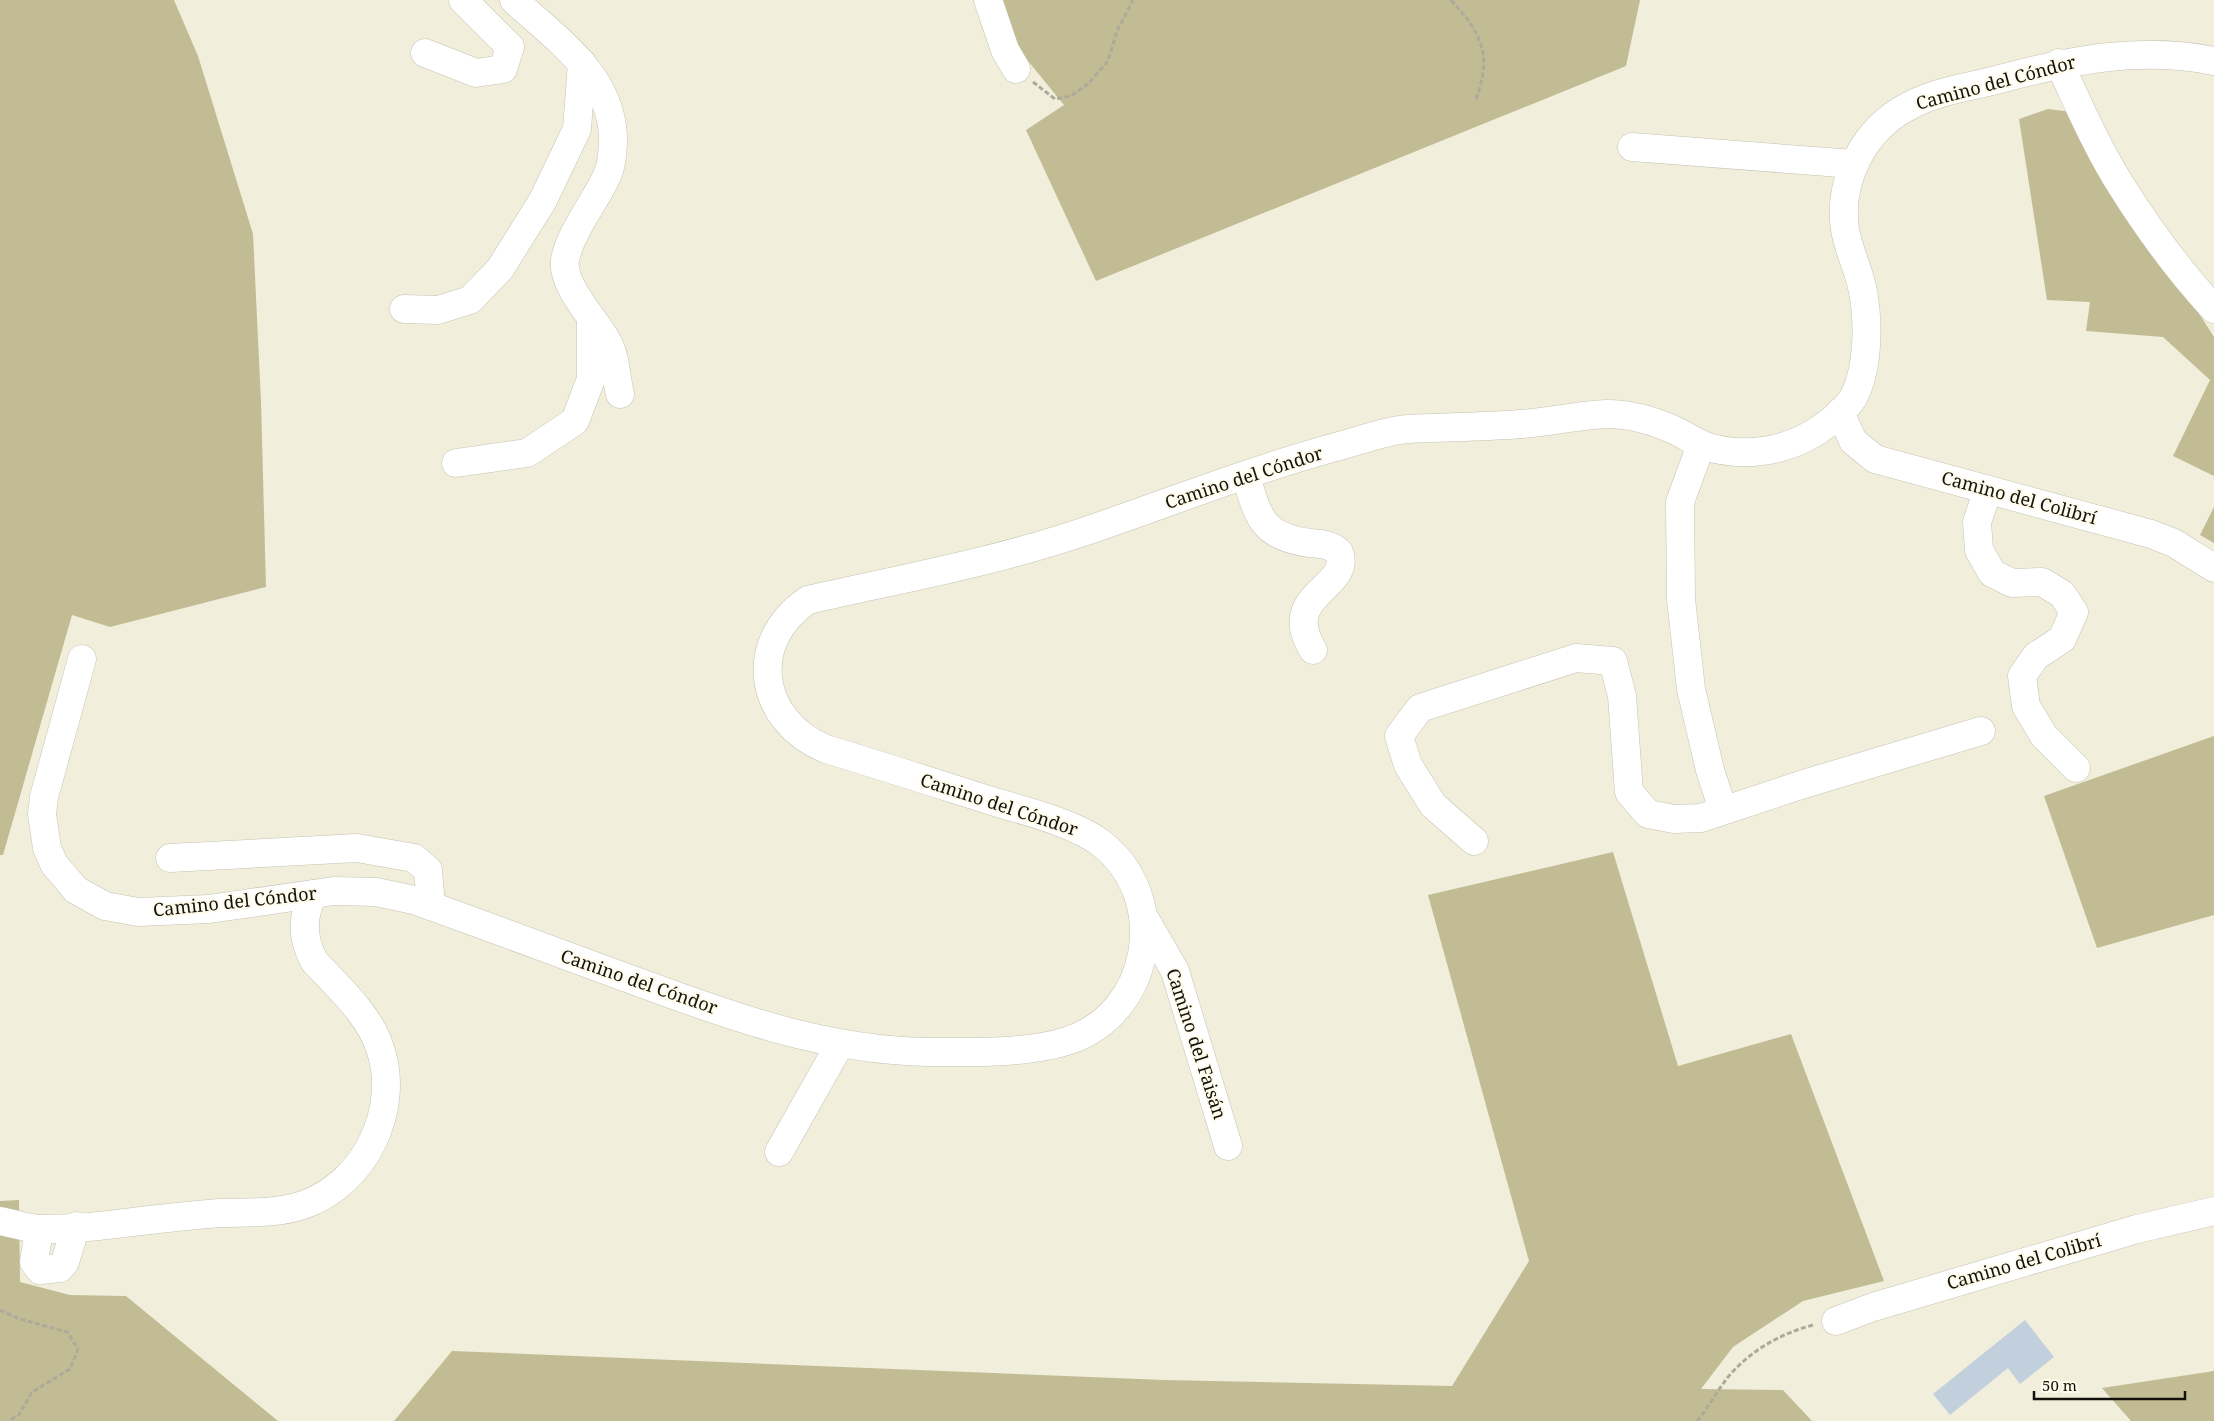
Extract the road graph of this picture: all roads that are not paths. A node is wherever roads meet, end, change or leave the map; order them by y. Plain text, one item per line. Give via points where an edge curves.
1 (462, 0) edge
2 (514, 0) edge
3 (988, 0) edge
4 (425, 53) dead end
5 (2214, 61) edge
6 (582, 63) junction
7 (2059, 64) junction
8 (1016, 69) road end
9 (1632, 147) dead end
10 (1854, 164) junction
11 (404, 309) dead end
12 (2214, 309) edge
13 (591, 317) junction
14 (620, 394) dead end
15 (1840, 412) junction
16 (1701, 445) junction
17 (456, 463) dead end
18 (1246, 476) junction
19 (1988, 490) junction
20 (2214, 568) edge
21 (1313, 650) dead end
22 (82, 659) dead end
23 (1981, 731) dead end
24 (2076, 768) dead end
25 (1723, 810) junction
26 (1474, 841) dead end
27 (170, 858) dead end
28 (314, 894) junction
29 (432, 906) junction
30 (1144, 918) junction
31 (840, 1044) junction
32 (1228, 1146) dead end
33 (779, 1152) dead end
34 (2214, 1211) edge
35 (0, 1220) edge
36 (76, 1226) junction
37 (39, 1229) junction
38 (1836, 1321) road end

1 - 4 street via 510,47 503,69 476,72
2 - 6 street
3 - 8 street
5 - 7 street, Camino del Cóndor via 2145,53
6 - 11 street via 577,129 543,200 500,269 470,300 438,310
6 - 13 street via 605,100 613,146 607,176 565,261 574,290
7 - 10 street, Camino del Cóndor via 1911,104 1873,134
7 - 12 street via 2121,186 2182,274
9 - 10 street
10 - 15 street, Camino del Cóndor via 1848,182 1844,217 1846,235 1862,284 1866,343 1856,390
13 - 14 street via 609,344
13 - 17 street via 591,379 575,421 527,453
15 - 16 street, Camino del Cóndor via 1810,436 1773,449 1736,452
15 - 19 street, Camino del Colibrí via 1853,441 1875,459
16 - 18 street, Camino del Cóndor via 1654,422 1606,414 1524,424 1401,429
16 - 25 street via 1680,502 1680,599 1691,689
18 - 21 street via 1257,514 1265,524 1286,538 1334,547 1342,559 1339,574 1314,596 1306,612 1305,631
18 - 30 street, Camino del Cóndor via 1079,534 983,562 808,600 787,617 769,653 768,683 772,698 787,724 798,735 826,749 1028,812 1087,834 1102,844 1126,869
19 - 20 street, Camino del Colibrí via 2151,534 2174,543
19 - 24 street via 1977,522 1979,550 1992,573 2012,583 2042,582 2062,594 2074,612 2062,639 2036,656 2022,676 2026,706 2044,736
22 - 28 street, Camino del Cóndor via 42,814 47,848 54,864 76,890 105,906 138,912 209,909
23 - 25 street
25 - 26 street via 1701,818 1674,820 1648,814 1629,792 1622,696 1613,661 1576,658 1420,708 1399,736 1408,766 1433,805
27 - 29 street via 357,848 414,858 428,870
28 - 29 street, Camino del Cóndor via 376,892
28 - 36 street via 304,920 309,951 314,961 361,1014 380,1046 383,1060 384,1107 372,1143 363,1158 338,1185 306,1204 288,1210
29 - 31 street, Camino del Cóndor via 683,998 791,1034
30 - 31 street, Camino del Cóndor via 1141,964 1126,998 1100,1024 1076,1037 1049,1045 966,1052
30 - 32 street, Camino del Faisán via 1175,971
31 - 33 street
34 - 38 street, Camino del Colibrí via 2137,1229 1873,1307
35 - 37 street
36 - 37 street
36 - 37 street via 65,1262 60,1268 40,1270 34,1262

